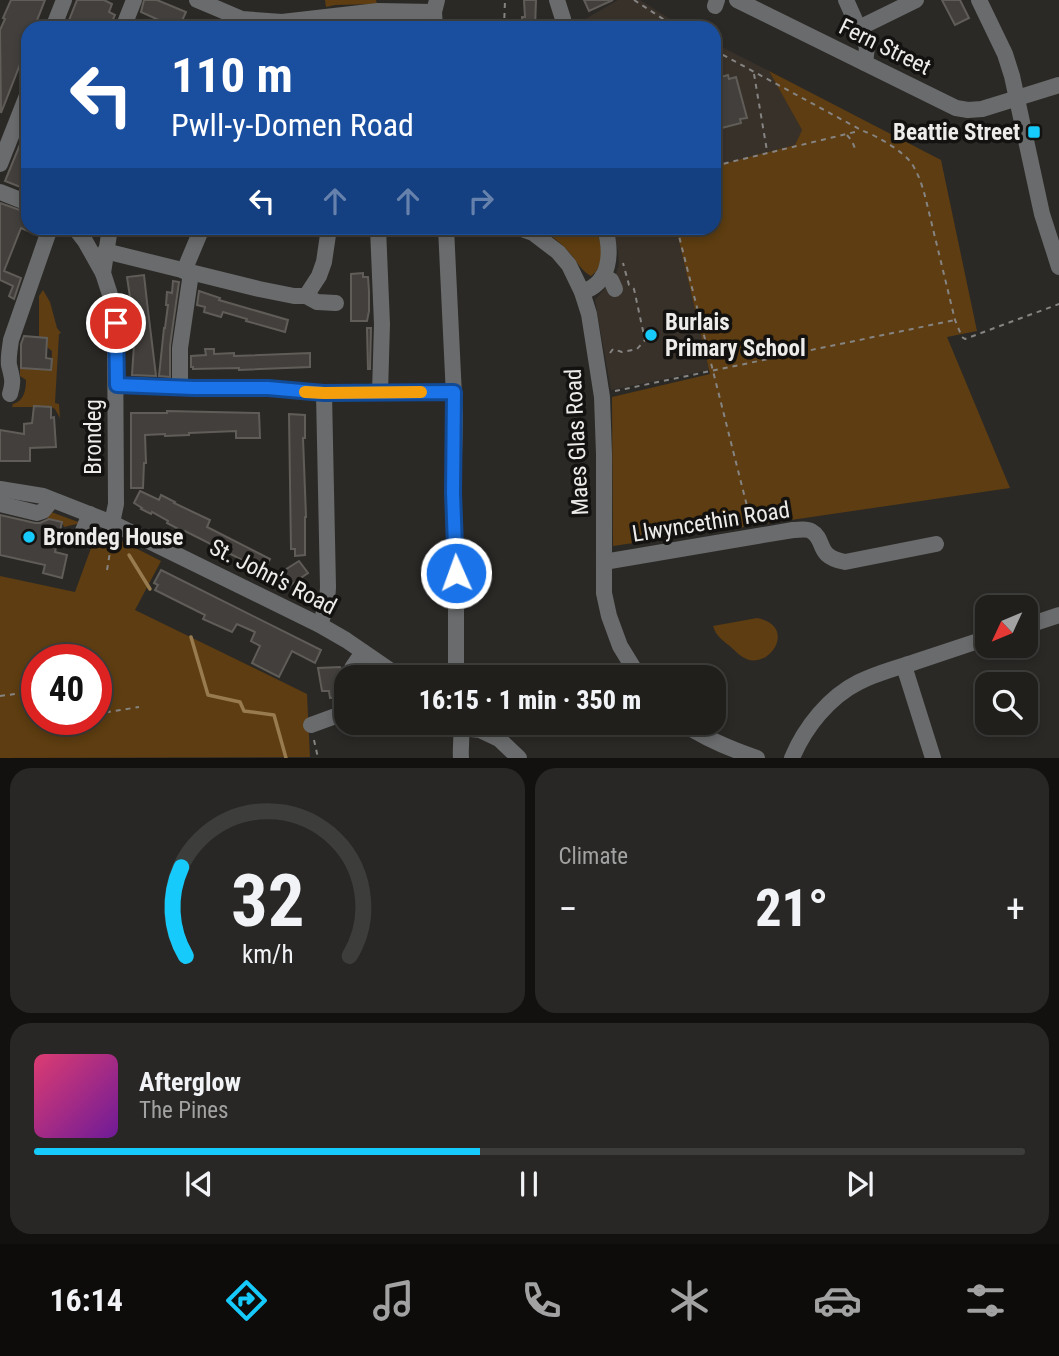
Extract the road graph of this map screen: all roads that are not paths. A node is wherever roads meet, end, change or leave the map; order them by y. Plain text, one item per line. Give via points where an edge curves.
1 (64, 0) edge
2 (134, 0) edge
3 (197, 0) edge
4 (557, 0) edge
5 (737, 0) edge
6 (846, 0) edge
7 (916, 0) edge
8 (979, 0) edge
9 (435, 13) edge
10 (56, 21) edge
11 (126, 21) edge
12 (233, 21) edge
13 (332, 21) edge
14 (563, 21) edge
15 (859, 28) junction
16 (865, 63) junction
17 (1059, 85) edge
18 (1017, 98) junction
19 (21, 111) edge
20 (0, 164) edge
21 (0, 192) edge
22 (21, 200) edge
23 (48, 235) edge
24 (80, 235) edge
25 (108, 235) edge
26 (200, 235) edge
27 (328, 235) edge
28 (378, 235) edge
29 (446, 235) edge
30 (535, 235) edge
31 (607, 235) edge
32 (1056, 248) edge
33 (105, 251) junction
34 (1059, 267) edge
35 (188, 272) junction
36 (103, 273) junction
37 (603, 277) junction
38 (615, 289) dead end
39 (582, 292) junction
40 (306, 296) junction
41 (336, 303) dead end
42 (117, 385) junction
43 (180, 388) junction
44 (454, 392) junction
45 (324, 393) junction
46 (380, 393) junction
47 (10, 394) dead end
48 (0, 489) edge
49 (52, 500) junction
50 (0, 504) edge
51 (89, 514) junction
52 (112, 523) junction
53 (79, 540) dead end
54 (936, 544) dead end
55 (604, 562) junction
56 (1059, 615) edge
57 (1038, 622) edge
58 (320, 625) junction
59 (975, 642) edge
60 (363, 652) junction
61 (354, 665) edge
62 (382, 665) edge
63 (456, 665) edge
64 (632, 665) edge
65 (904, 666) junction
66 (334, 717) edge
67 (311, 725) road end
68 (461, 735) edge
69 (491, 735) edge
70 (701, 735) edge
71 (461, 758) edge
72 (519, 758) edge
73 (757, 758) edge
74 (792, 758) edge
75 (933, 758) edge

1 - 10 street
2 - 11 street
3 - 12 street
4 - 14 street
5 - 16 street, Fern Street
6 - 15 street
7 - 15 street
8 - 18 street via 1005,54
9 - 13 street via 378,11
15 - 16 street via 867,47
16 - 18 street, Fern Street via 968,110
17 - 18 street
18 - 32 street via 1042,214
19 - 20 street
21 - 22 street
23 - 47 street via 11,340
24 - 36 street
25 - 33 street, Brondeg
26 - 35 street
27 - 40 street via 319,276
28 - 46 street
29 - 44 street
30 - 39 street, Maes Glas Road via 569,265
31 - 37 street via 609,258
32 - 34 street
33 - 35 street
33 - 36 street, Brondeg
35 - 40 street
35 - 43 street
36 - 42 street, Brondeg via 116,323
37 - 38 street via 611,280
37 - 39 street
39 - 55 street, Maes Glas Road via 602,397
40 - 41 street
42 - 43 street
42 - 52 street, Brondeg
43 - 45 street
44 - 46 street
44 - 63 street
45 - 46 street
45 - 58 street via 328,587
48 - 49 street, St. John's Road
49 - 50 street via 37,513
49 - 51 street, St. John's Road
51 - 52 street, St. John's Road
51 - 53 street
52 - 58 street, St. John's Road
54 - 55 street, Llwyncethin Road via 845,562 833,560 807,530 793,530
55 - 64 street, Maes Glas Road via 609,616
56 - 57 street
58 - 60 street, St. John's Road
59 - 65 street
60 - 61 street
60 - 62 street, St. John's Road
65 - 74 street via 856,684 830,703
65 - 75 street
66 - 67 street
68 - 71 street
69 - 72 street
70 - 73 street

